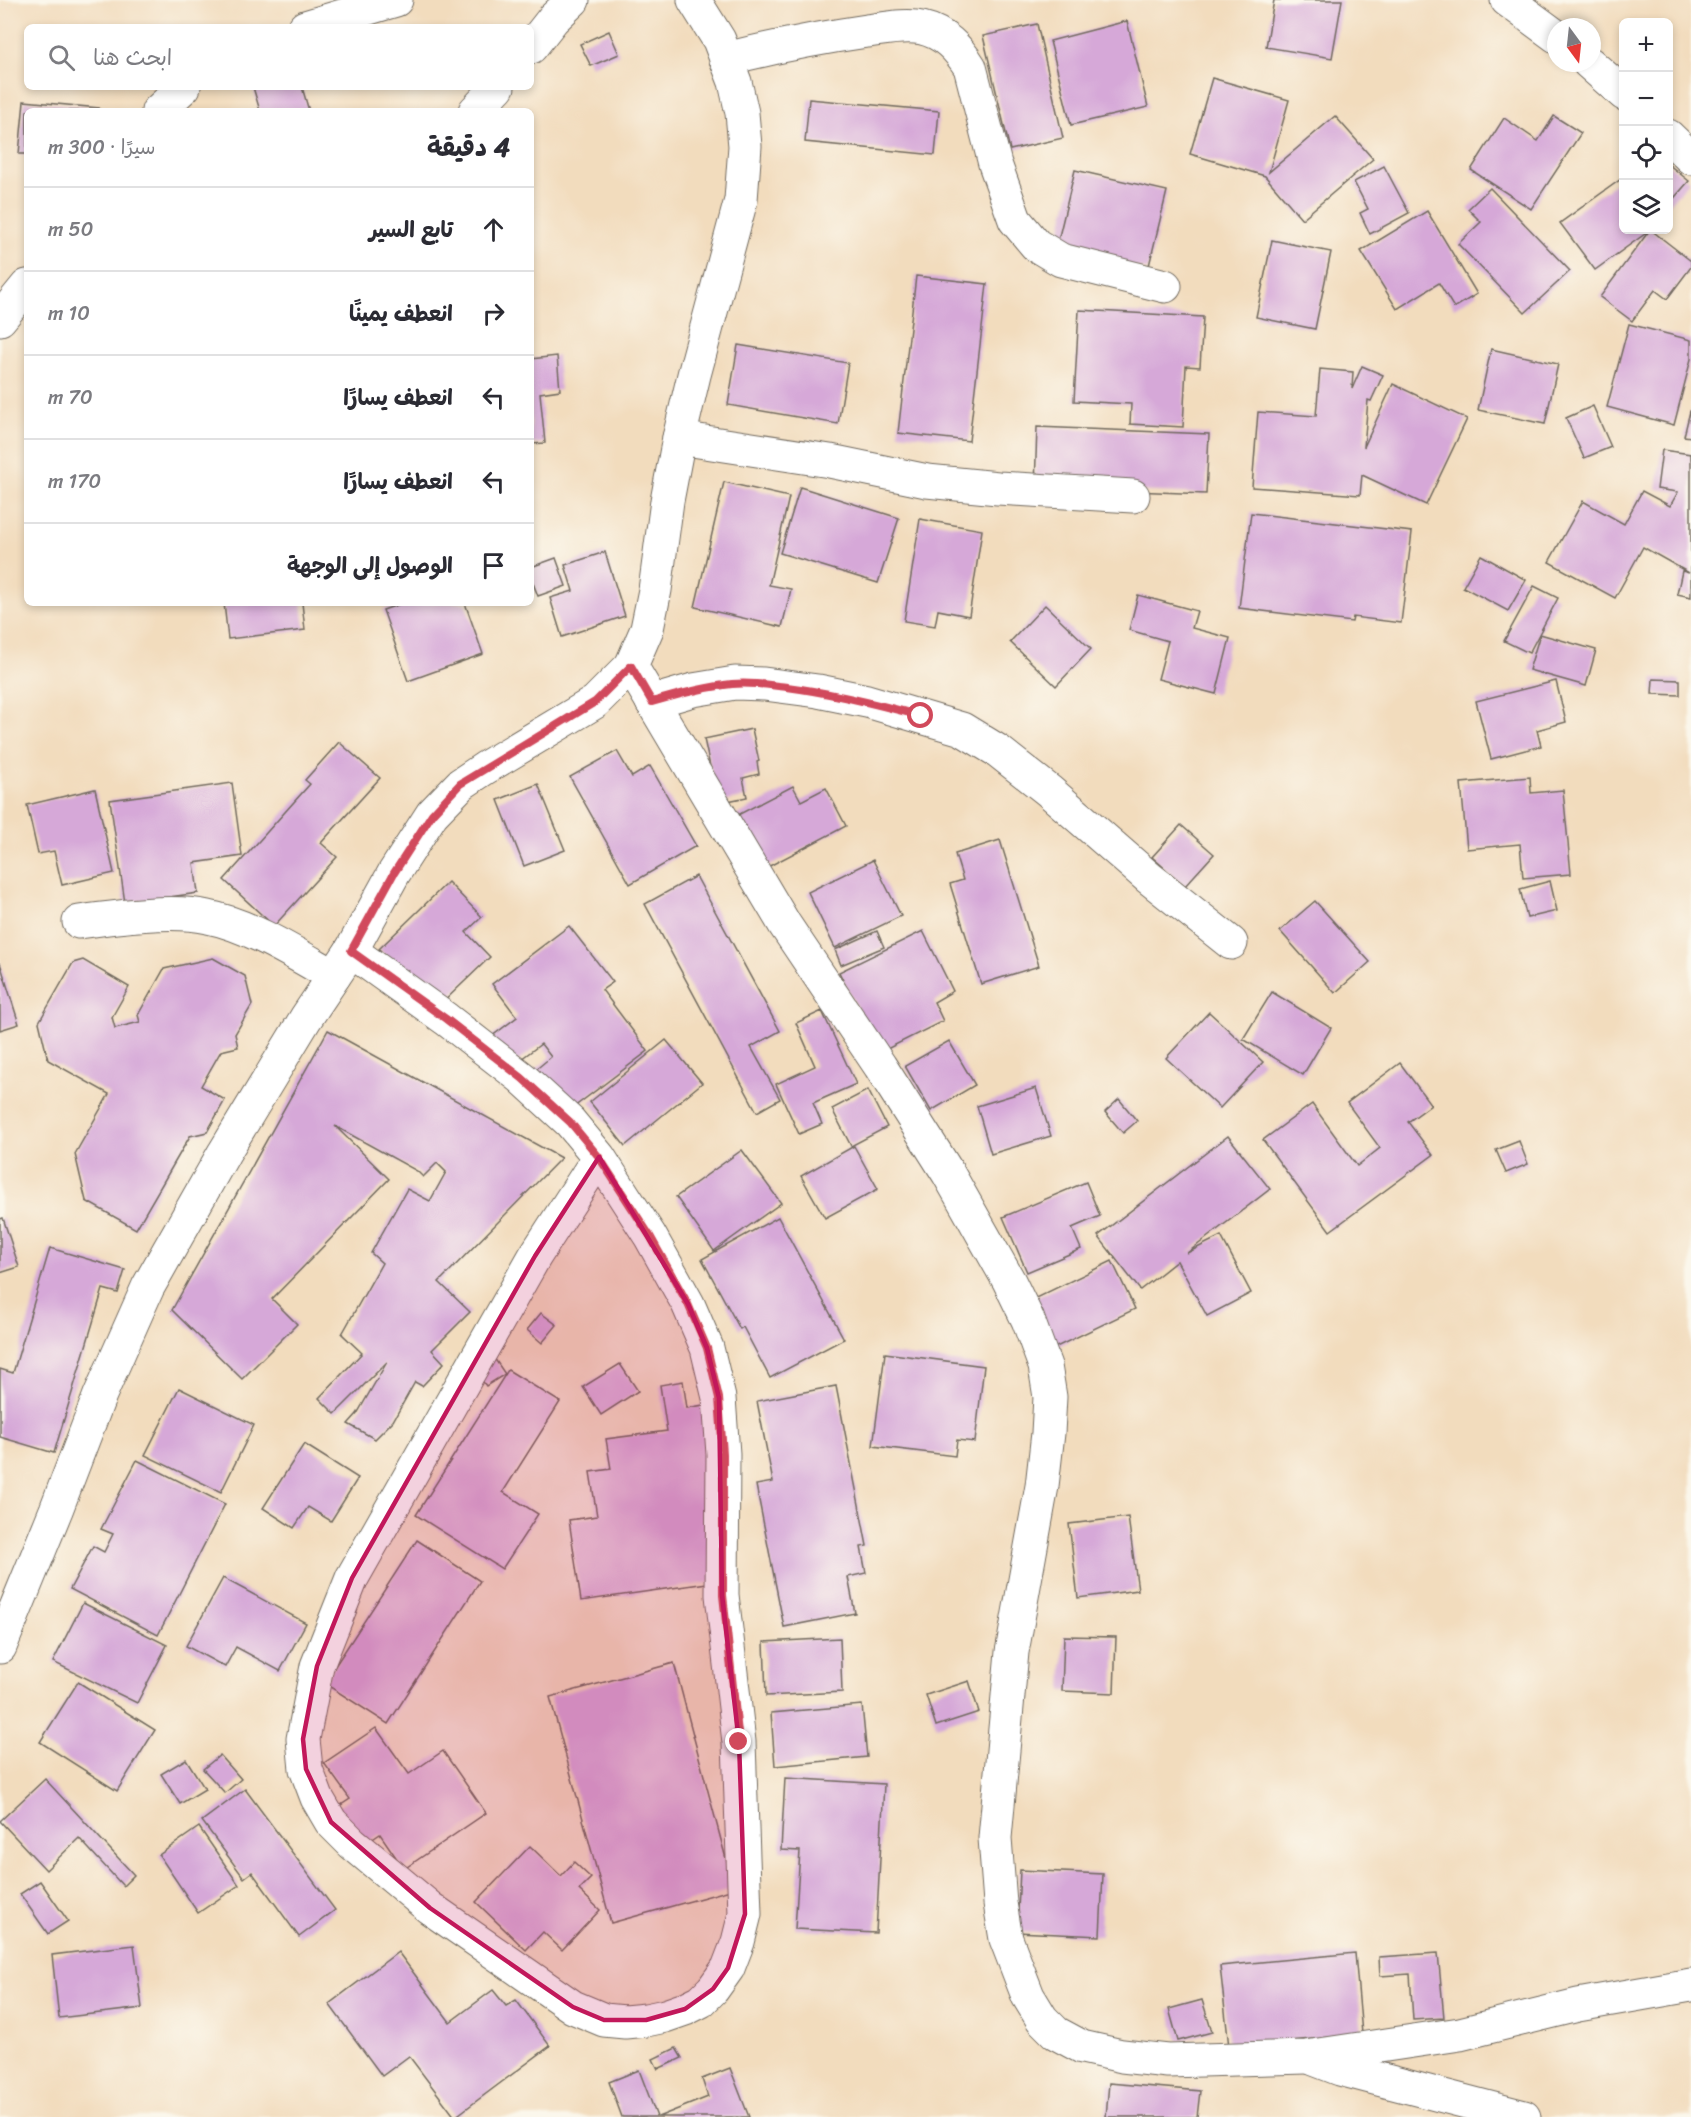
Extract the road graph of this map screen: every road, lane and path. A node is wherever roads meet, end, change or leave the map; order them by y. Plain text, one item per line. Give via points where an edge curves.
1 (396, 0) edge
2 (573, 0) edge
3 (694, 0) edge
4 (1507, 0) edge
5 (315, 24) edge
6 (1547, 29) edge
7 (534, 43) edge
8 (726, 59) junction
9 (1599, 72) edge
10 (181, 90) edge
11 (495, 90) edge
12 (1619, 90) edge
13 (161, 108) edge
14 (478, 108) edge
15 (1673, 141) edge
16 (1691, 158) edge
17 (1165, 286) dead end
18 (24, 290) edge
19 (0, 319) edge
20 (679, 438) junction
21 (1133, 496) dead end
22 (631, 666) junction
23 (652, 702) junction
24 (79, 922) dead end
25 (1231, 943) dead end
26 (343, 963) junction
27 (599, 1157) junction
28 (0, 1647) edge
29 (1691, 1985) edge
30 (1306, 2057) junction
31 (1524, 2117) edge

1 - 5 street
2 - 7 street
3 - 8 street
4 - 6 street
8 - 17 street via 786,44 892,28 920,27 939,34 957,48 970,68 994,164 1015,220 1036,245 1061,260
8 - 20 street via 742,113 745,146 741,200
9 - 12 street
10 - 13 street
11 - 14 street
15 - 16 street
18 - 19 street
20 - 21 street via 830,461 927,481
20 - 22 street via 650,619
22 - 23 street
22 - 26 street via 595,702 460,784 432,814
23 - 25 street via 693,690 764,684 867,701 962,729 1049,791
23 - 30 street via 785,925 948,1173 1009,1281 1045,1366 1050,1397 1048,1433 1012,1653 995,1838 1006,1939 1028,1996 1056,2033 1082,2047 1122,2056 1168,2061
24 - 26 street via 152,915 207,916
26 - 27 street via 446,1019 522,1078 570,1122
26 - 28 street via 246,1115 148,1287 100,1395
27 - 27 street via 688,1304 707,1348 719,1398 723,1595 739,1742 745,1914 728,1968 701,2001 646,2020 625,2022 573,2007 430,1908 352,1843 331,1822 317,1798 306,1769 303,1739 317,1666 352,1578 535,1256
29 - 30 street via 1578,2005 1460,2034
30 - 31 street

